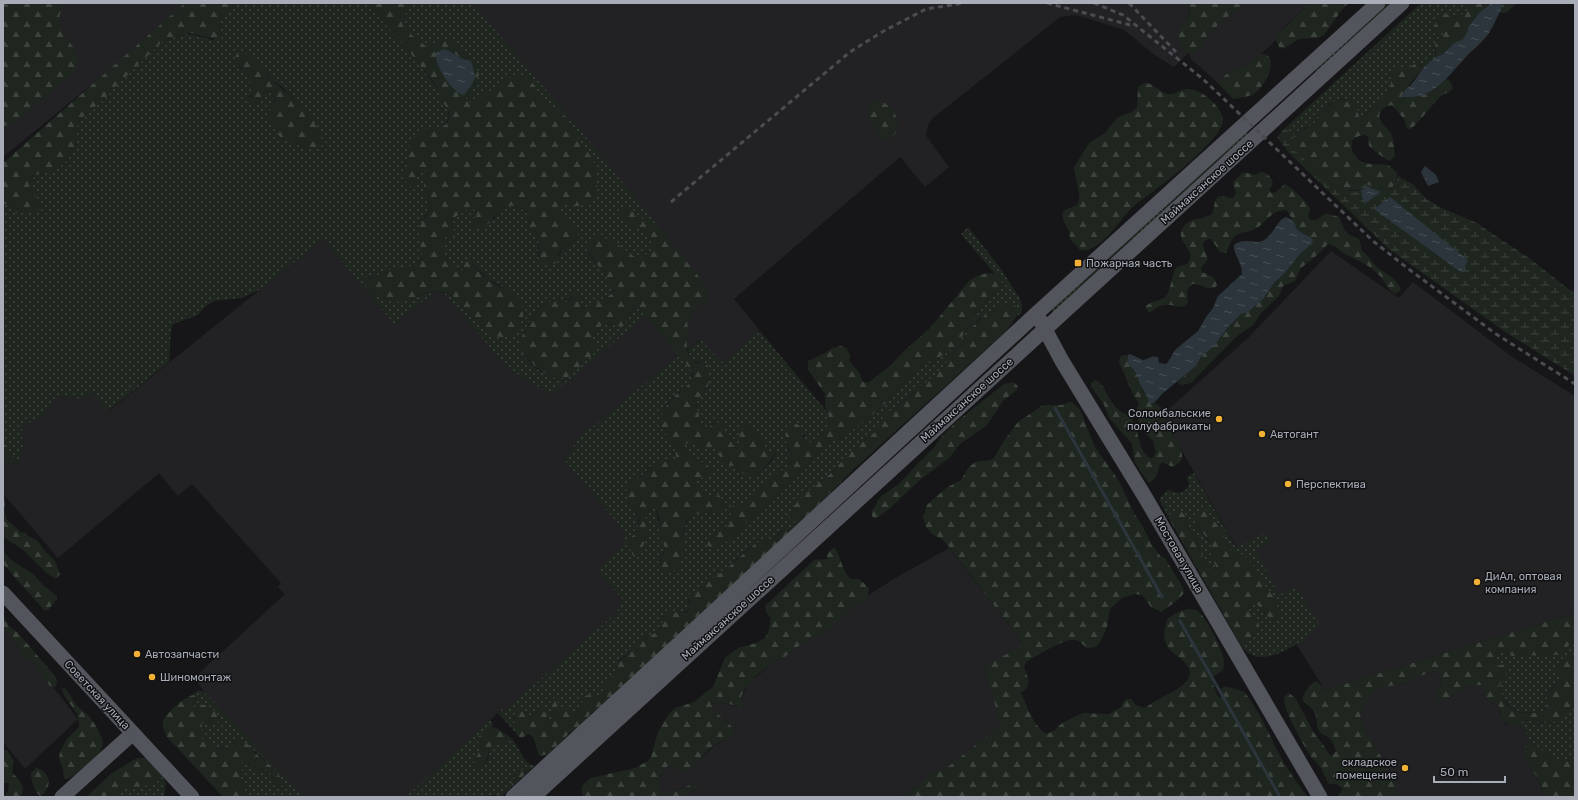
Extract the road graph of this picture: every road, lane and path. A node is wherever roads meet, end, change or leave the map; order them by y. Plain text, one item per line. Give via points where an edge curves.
1 (1378, 3) edge
2 (1402, 3) edge
3 (1036, 314) junction
4 (1045, 328) junction
5 (3, 593) edge
6 (133, 734) junction
7 (62, 797) edge
8 (192, 797) edge
9 (513, 797) edge
10 (533, 797) edge
11 (1320, 797) edge

1 - 3 main road, Маймаксанское шоссе
2 - 4 main road, Маймаксанское шоссе
3 - 4 main road, Мостовая улица
3 - 9 main road, Маймаксанское шоссе
4 - 10 main road, Маймаксанское шоссе
4 - 11 main road, Мостовая улица
5 - 6 main road, Советская улица
6 - 7 main road
6 - 8 main road, Советская улица

